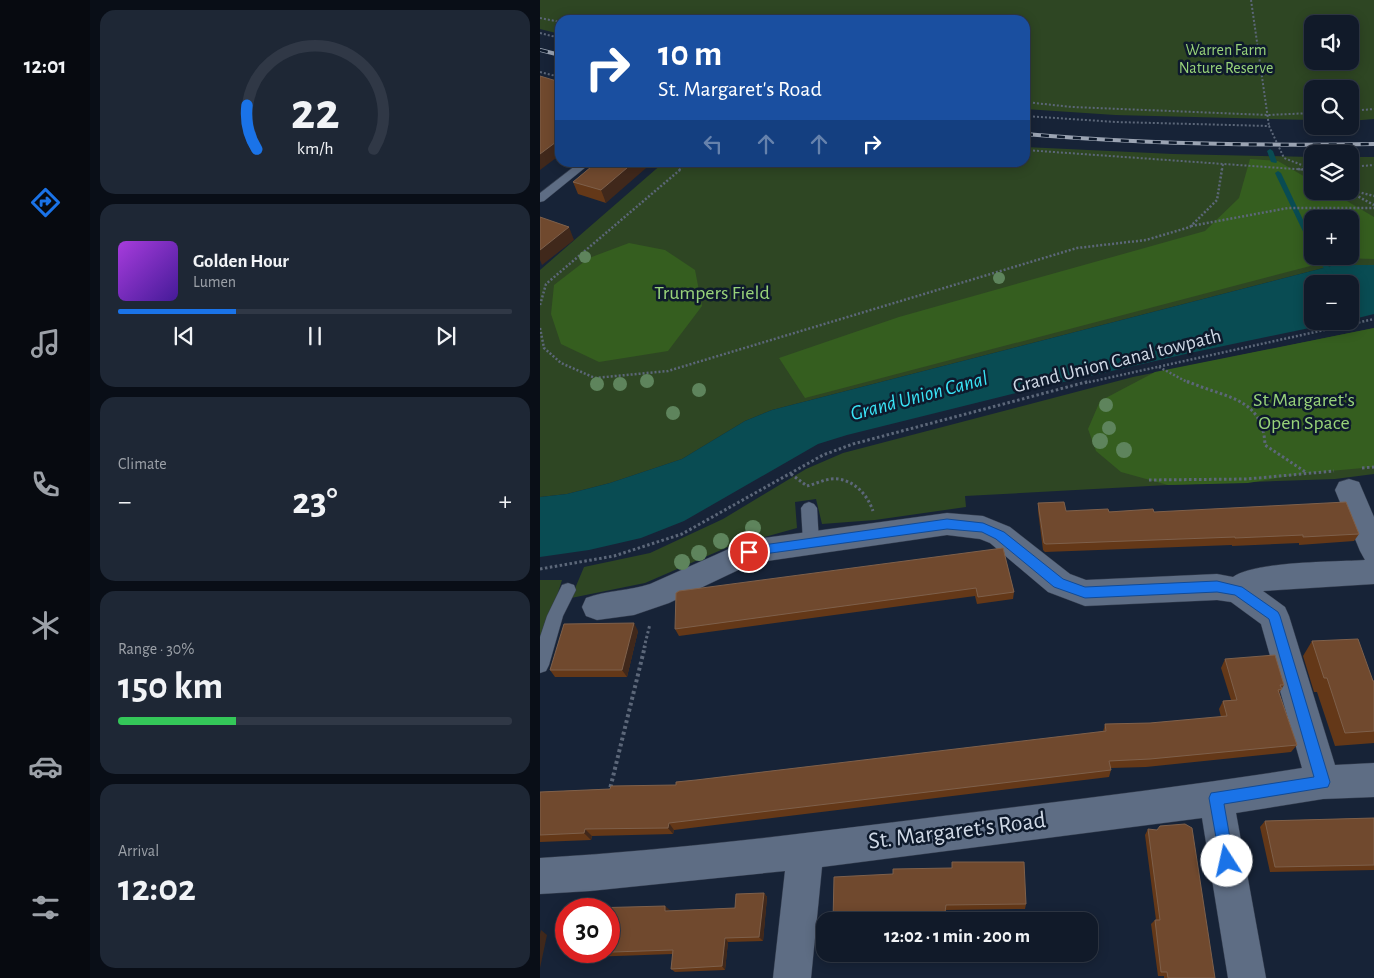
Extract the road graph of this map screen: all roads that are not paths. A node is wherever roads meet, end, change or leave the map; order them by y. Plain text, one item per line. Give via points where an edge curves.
1 (581, 167) edge
2 (540, 199) edge
3 (1347, 476) road end
4 (809, 508) dead end
5 (810, 542) junction
6 (1374, 551) edge
7 (1374, 572) edge
8 (568, 590) dead end
9 (1238, 590) junction
10 (597, 607) dead end
11 (540, 665) edge
12 (1374, 780) edge
13 (1323, 782) junction
14 (1216, 798) junction
15 (805, 851) junction
16 (540, 876) edge
17 (792, 978) edge
18 (1246, 978) edge

1 - 2 lane
3 - 6 street
4 - 5 lane
5 - 9 street via 947,524 983,528 1000,535 1059,583 1085,593 1217,587
5 - 10 street via 749,552 658,594 634,602
7 - 9 street via 1261,579
8 - 11 lane via 554,616
9 - 13 street via 1274,616
12 - 13 street, St. Margaret's Road
13 - 14 street, St. Margaret's Road
14 - 15 street, St. Margaret's Road
14 - 18 street
15 - 16 street, St. Margaret's Road
15 - 17 street

